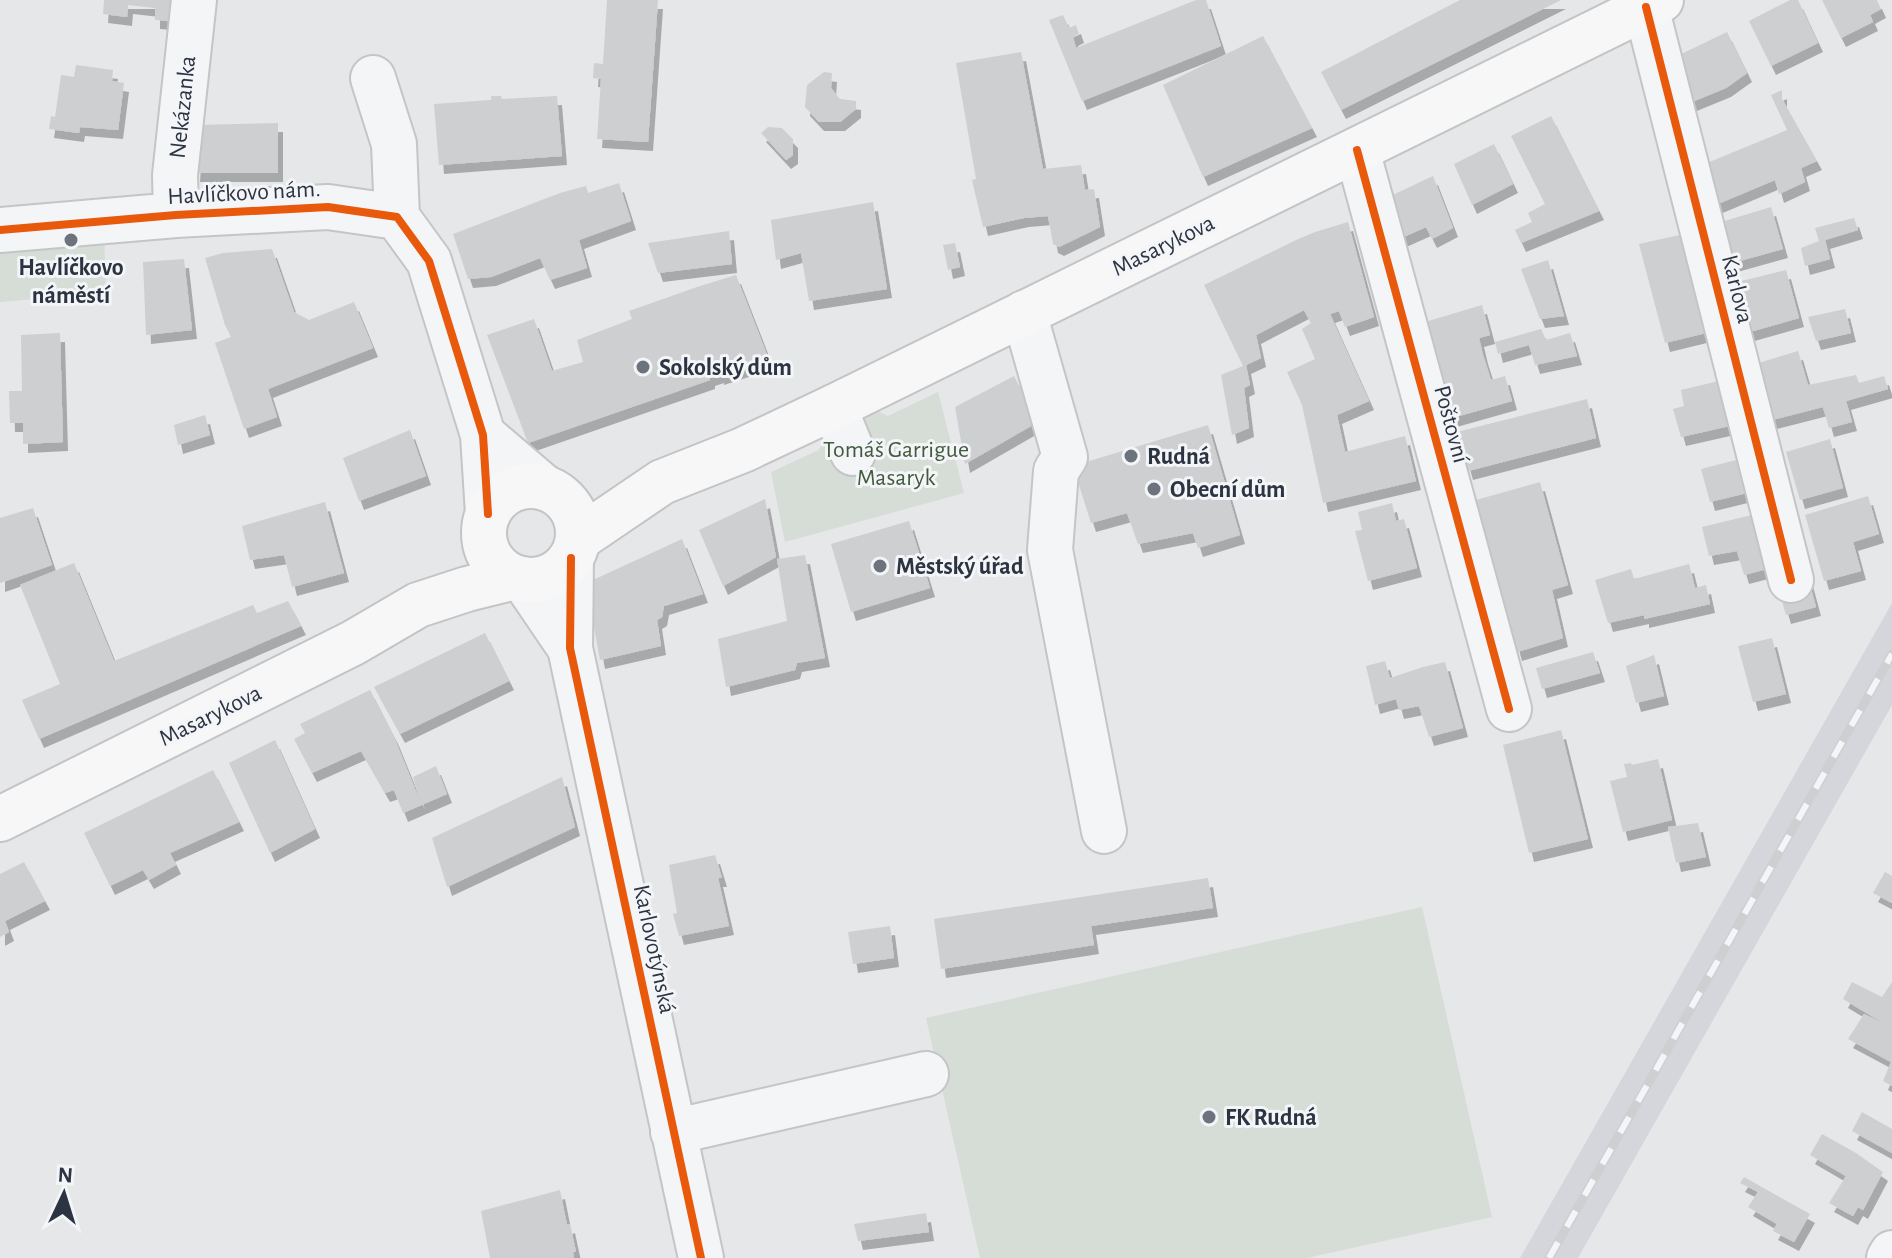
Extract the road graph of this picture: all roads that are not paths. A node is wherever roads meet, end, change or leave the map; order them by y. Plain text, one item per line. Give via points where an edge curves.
1 (194, 0) edge
2 (1654, 4) edge
3 (373, 78) dead end
4 (1357, 150) junction
5 (176, 215) junction
6 (397, 217) junction
7 (0, 230) edge
8 (1024, 313) junction
9 (834, 407) junction
10 (483, 435) junction
11 (853, 453) dead end
12 (662, 482) junction
13 (549, 490) junction
14 (486, 521) junction
15 (574, 548) junction
16 (519, 578) junction
17 (1791, 580) dead end
18 (418, 605) junction
19 (570, 648) junction
20 (1509, 709) dead end
21 (0, 819) edge
22 (1104, 831) dead end
23 (926, 1074) dead end
24 (673, 1132) junction
25 (1892, 1253) edge
26 (701, 1258) edge
27 (1889, 1258) edge

1 - 5 street, Nekázanka via 175,175
2 - 4 main road, Masarykova
2 - 17 street, Karlova
3 - 6 street via 394,144
4 - 8 main road, Masarykova
4 - 20 street, Poštovní
5 - 6 street, Havlíčkovo nám. via 328,207
5 - 7 street, Havlíčkovo nám.
6 - 10 street via 429,261
8 - 9 main road, Masarykova
8 - 22 street via 1065,457 1056,471 1050,550
9 - 11 street
9 - 12 main road, Masarykova
10 - 13 street
10 - 14 street
12 - 13 main road
12 - 15 main road
13 - 14 main road via 528,485 511,490 497,500
13 - 15 main road via 573,511 578,525
14 - 16 main road via 485,544 491,558
14 - 18 main road
15 - 16 main road via 562,569 550,576
15 - 19 street
16 - 18 main road
16 - 19 street
18 - 21 main road, Masarykova via 307,667
19 - 24 street, Karlovotýnská
23 - 24 street
24 - 26 street, Karlovotýnská
25 - 27 street

